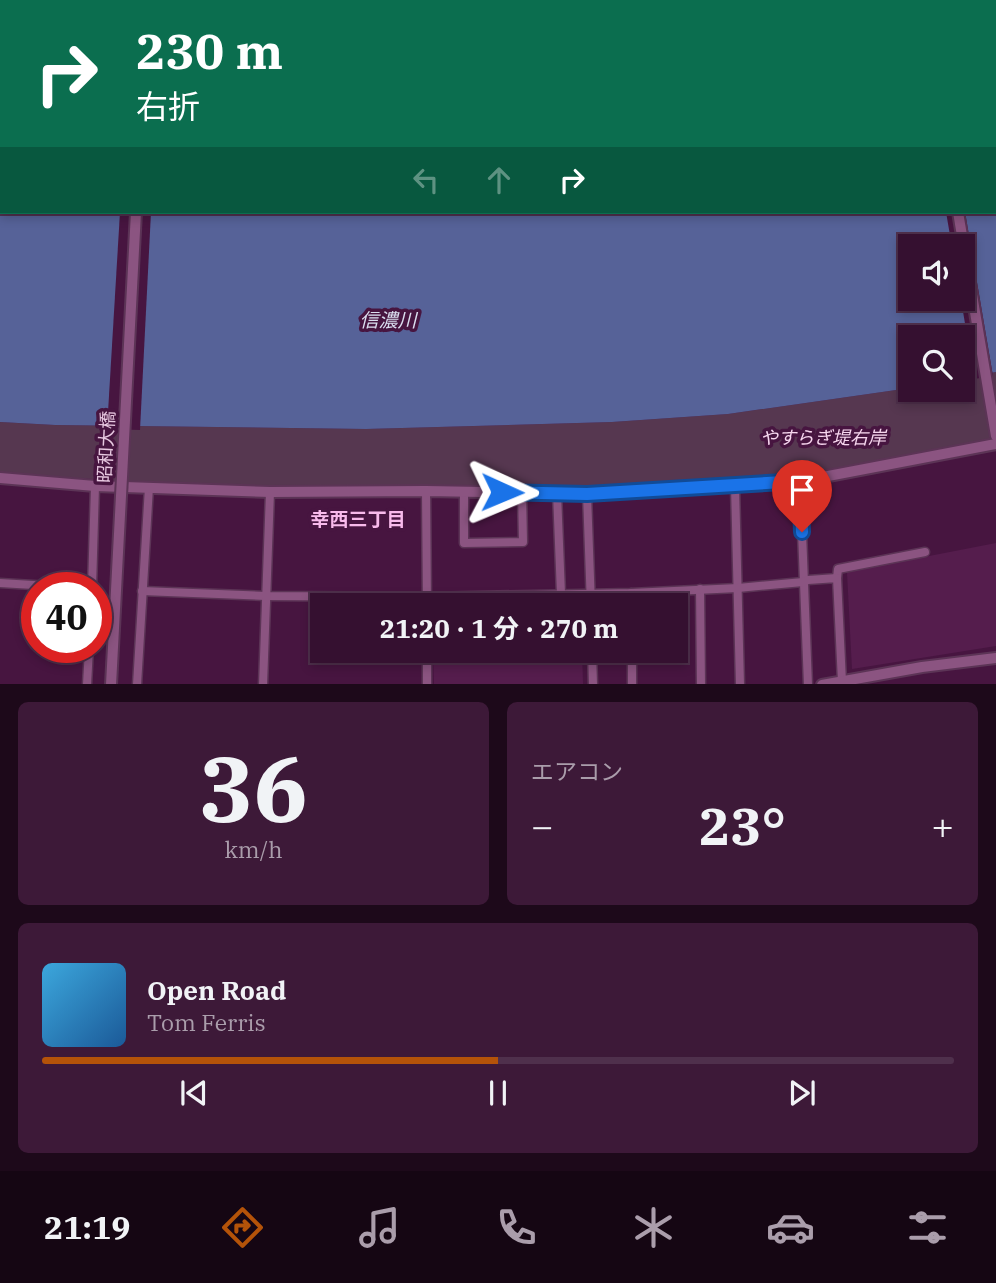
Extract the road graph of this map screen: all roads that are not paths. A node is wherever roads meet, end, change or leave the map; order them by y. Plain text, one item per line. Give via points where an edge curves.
1 (136, 214) edge
2 (958, 214) edge
3 (996, 436) edge
4 (996, 444) edge
5 (0, 478) edge
6 (800, 481) junction
7 (95, 486) junction
8 (734, 486) junction
9 (149, 487) junction
10 (426, 491) junction
11 (270, 492) junction
12 (464, 492) junction
13 (522, 492) junction
14 (557, 493) junction
15 (587, 494) junction
16 (925, 552) dead end
17 (92, 572) edge
18 (837, 578) junction
19 (803, 582) junction
20 (0, 583) edge
21 (21, 584) edge
22 (738, 588) junction
23 (700, 589) junction
24 (142, 591) junction
25 (427, 593) edge
26 (561, 593) edge
27 (591, 593) edge
28 (631, 593) edge
29 (266, 596) junction
30 (310, 597) edge
31 (996, 658) edge
32 (88, 663) edge
33 (427, 663) edge
34 (592, 663) edge
35 (632, 663) edge
36 (842, 682) junction
37 (87, 684) edge
38 (111, 684) edge
39 (137, 684) edge
40 (263, 684) edge
41 (427, 684) edge
42 (593, 684) edge
43 (632, 684) edge
44 (701, 684) edge
45 (740, 684) edge
46 (808, 684) edge
47 (825, 684) edge

1 - 38 street, 昭和大橋, bridge
2 - 3 street
4 - 6 street
5 - 7 street
6 - 8 street
6 - 19 street
7 - 9 street
7 - 17 street
8 - 15 street
8 - 22 street
9 - 11 street
9 - 24 street
10 - 11 street
10 - 12 street
10 - 25 street
11 - 29 street
12 - 13 street
12 - 13 street via 464,543 523,542
13 - 14 street
14 - 15 street
14 - 26 street
15 - 27 street
16 - 18 street via 838,569
18 - 19 street
18 - 36 street
19 - 22 street
19 - 46 street
20 - 21 street
22 - 23 street
22 - 45 street
23 - 28 street
23 - 44 street
24 - 29 street
24 - 39 street
29 - 30 street
29 - 40 street
31 - 36 street
32 - 37 street
33 - 41 street
34 - 42 street
35 - 43 street
36 - 47 street

